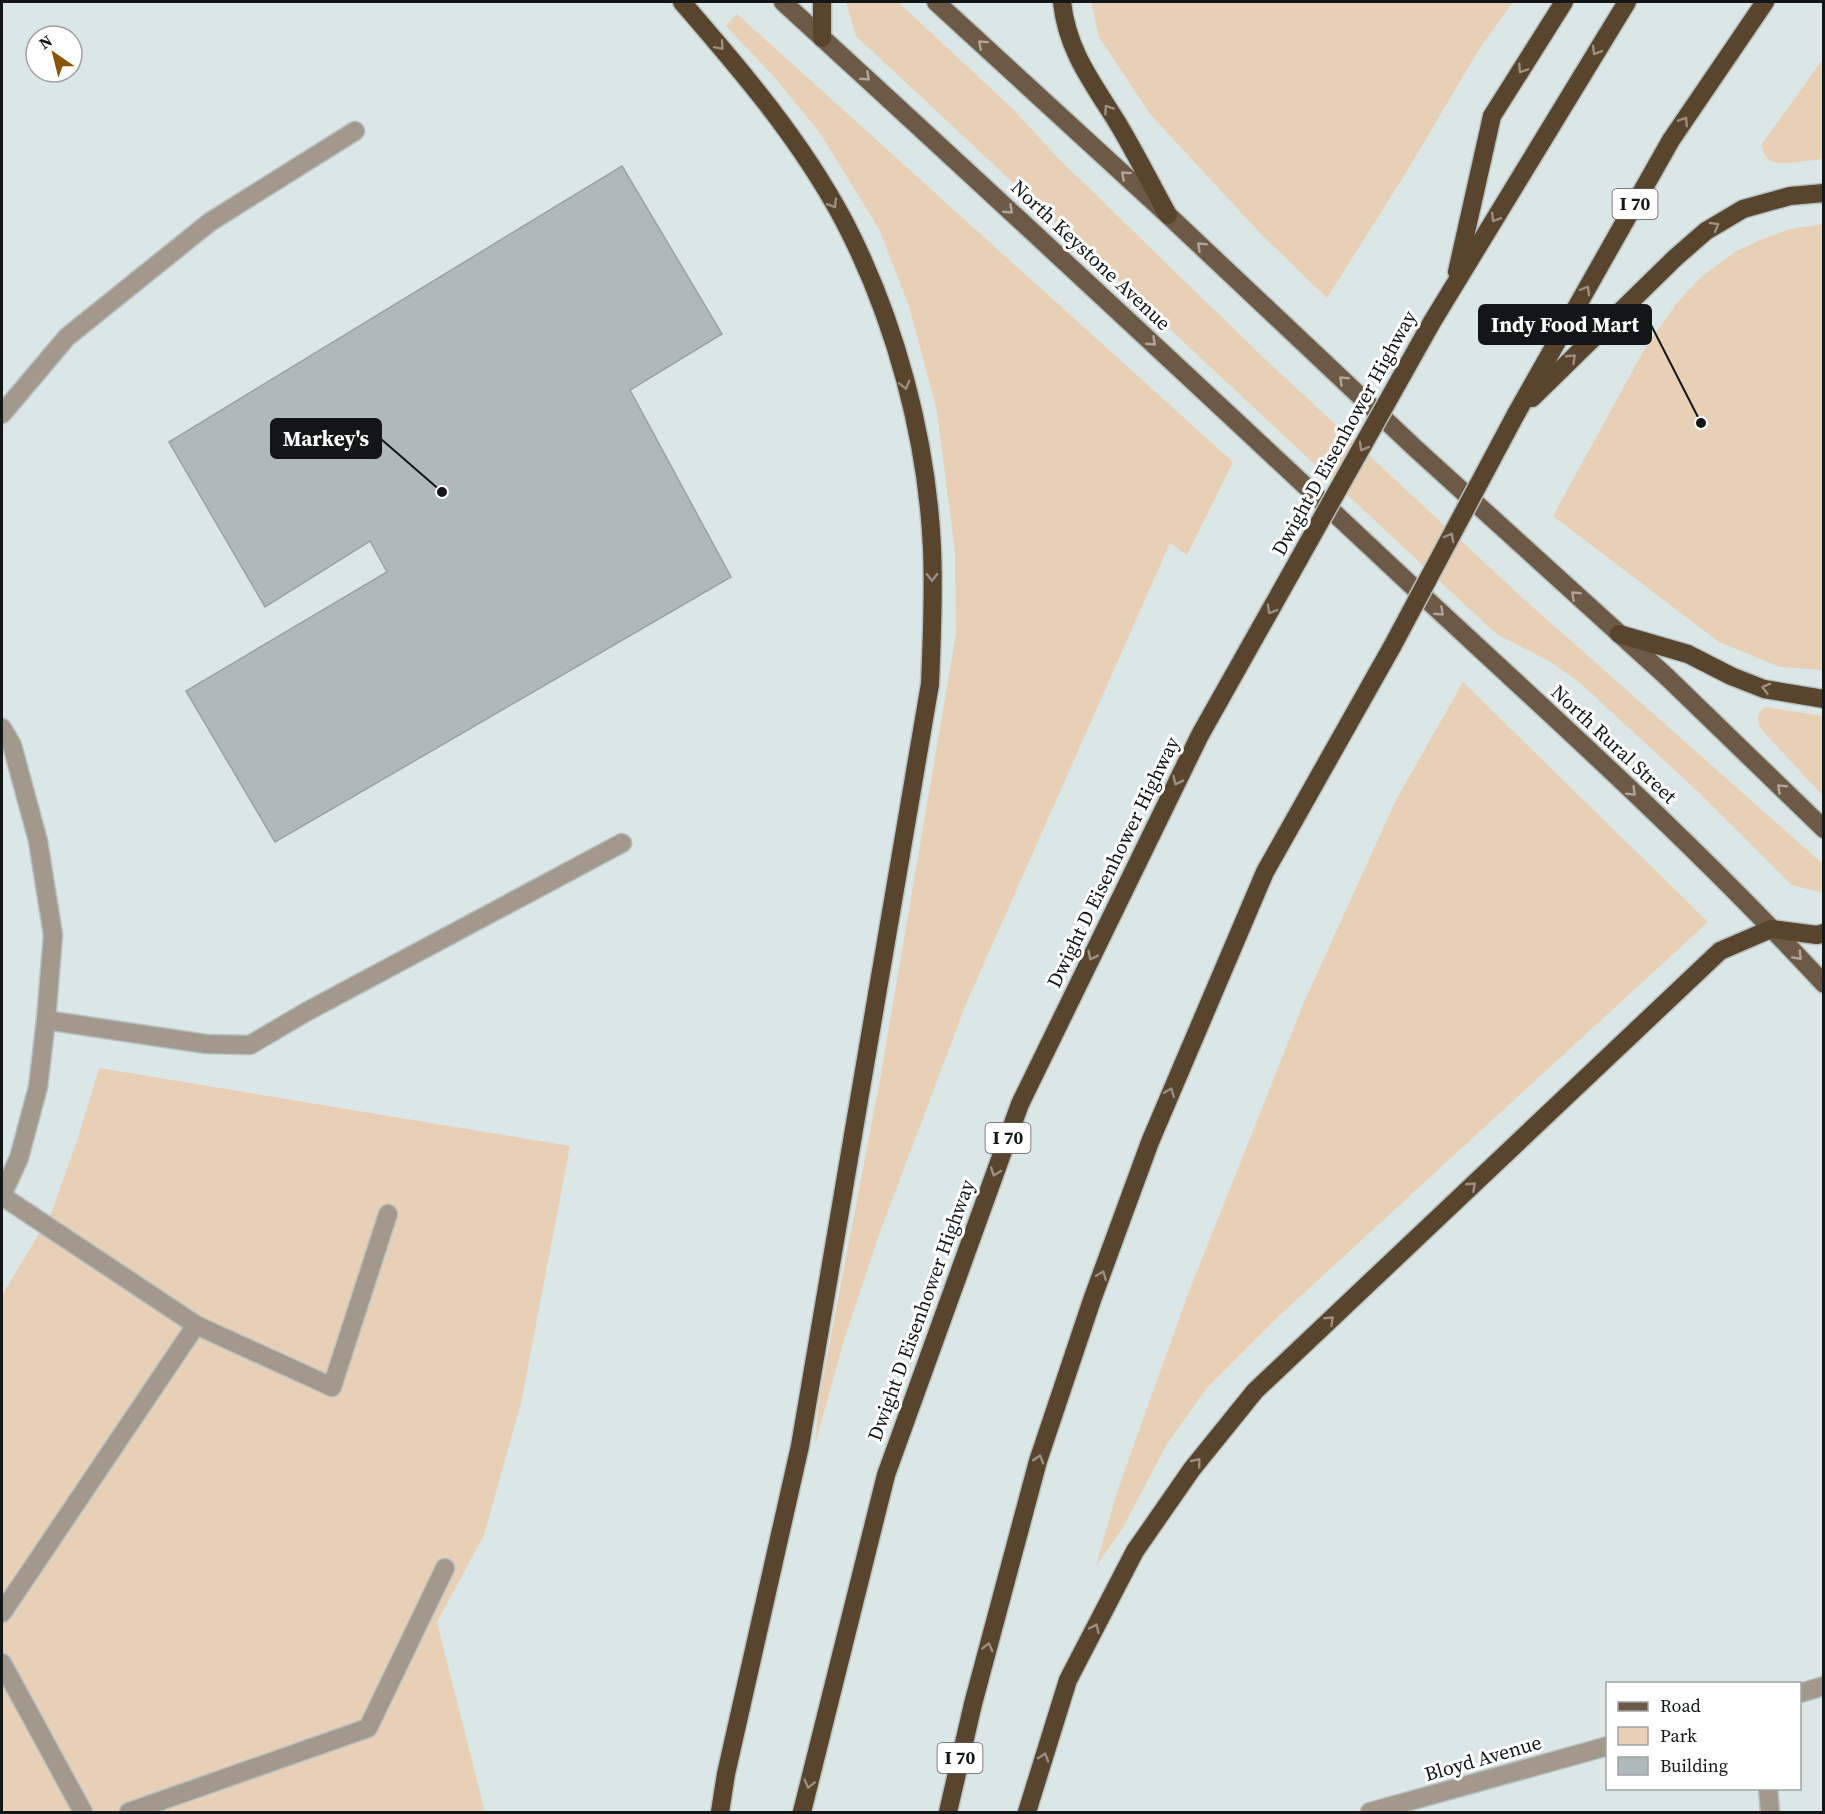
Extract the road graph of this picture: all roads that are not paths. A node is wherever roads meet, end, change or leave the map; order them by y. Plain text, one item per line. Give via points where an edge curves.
1 (682, 2) edge
2 (783, 2) edge
3 (822, 2) edge
4 (936, 2) edge
5 (1062, 2) edge
6 (1564, 2) edge
7 (1627, 2) edge
8 (1765, 2) edge
9 (822, 38) junction
10 (355, 131) dead end
11 (1824, 193) edge
12 (1168, 215) junction
13 (1454, 286) junction
14 (2, 414) edge
15 (1516, 414) junction
16 (1367, 543) joint
17 (1619, 634) junction
18 (1824, 699) edge
19 (2, 728) edge
20 (1824, 829) edge
21 (622, 843) dead end
22 (1771, 929) junction
23 (1824, 933) edge
24 (1824, 984) edge
25 (46, 1020) junction
26 (2, 1195) edge
27 (388, 1214) dead end
28 (196, 1325) junction
29 (445, 1568) dead end
30 (2, 1612) edge
31 (2, 1663) edge
32 (1824, 1686) edge
33 (1801, 1693) edge
34 (1606, 1747) edge
35 (1768, 1790) edge
36 (83, 1812) edge
37 (129, 1812) edge
38 (720, 1812) edge
39 (802, 1812) edge
40 (948, 1812) edge
41 (1027, 1812) edge
42 (1370, 1812) edge
43 (1770, 1812) edge

1 -> 38 highway via 782,124 843,220 869,276 900,361 914,421 932,546 930,684 868,1056 800,1446
2 - 9 main road, North Keystone Avenue
3 - 9 highway
12 -> 4 main road
12 -> 5 highway via 1078,58 1068,36
6 -> 13 highway via 1492,116
7 -> 13 highway, Dwight D Eisenhower Highway / I 70
15 -> 8 highway, I 70 via 1671,140
9 -> 16 main road, North Keystone Avenue
10 - 14 street via 201,229 67,337
15 -> 11 highway via 1706,231 1743,209 1790,196
17 -> 12 main road
13 -> 39 highway, Dwight D Eisenhower Highway / I 70, bridge via 1200,735 1020,1104 886,1475
40 -> 15 highway, I 70, bridge via 1038,1461 1154,1132 1265,872 1393,645
16 -> 22 main road, North Rural Street
18 -> 17 highway via 1764,689 1688,654
20 -> 17 main road
19 - 25 street via 12,745 38,841 53,935
21 - 25 street via 250,1045 206,1044
22 - 23 highway
22 -> 24 main road, North Rural Street
41 -> 22 highway via 1068,1680 1121,1577 1192,1469 1255,1392 1720,951
25 - 26 street via 38,1087 19,1158
26 - 28 street
27 - 28 street via 332,1387
28 - 30 street
29 - 37 street via 368,1728
31 - 36 street
32 - 33 street
34 - 42 street, Bloyd Avenue
35 - 43 street

